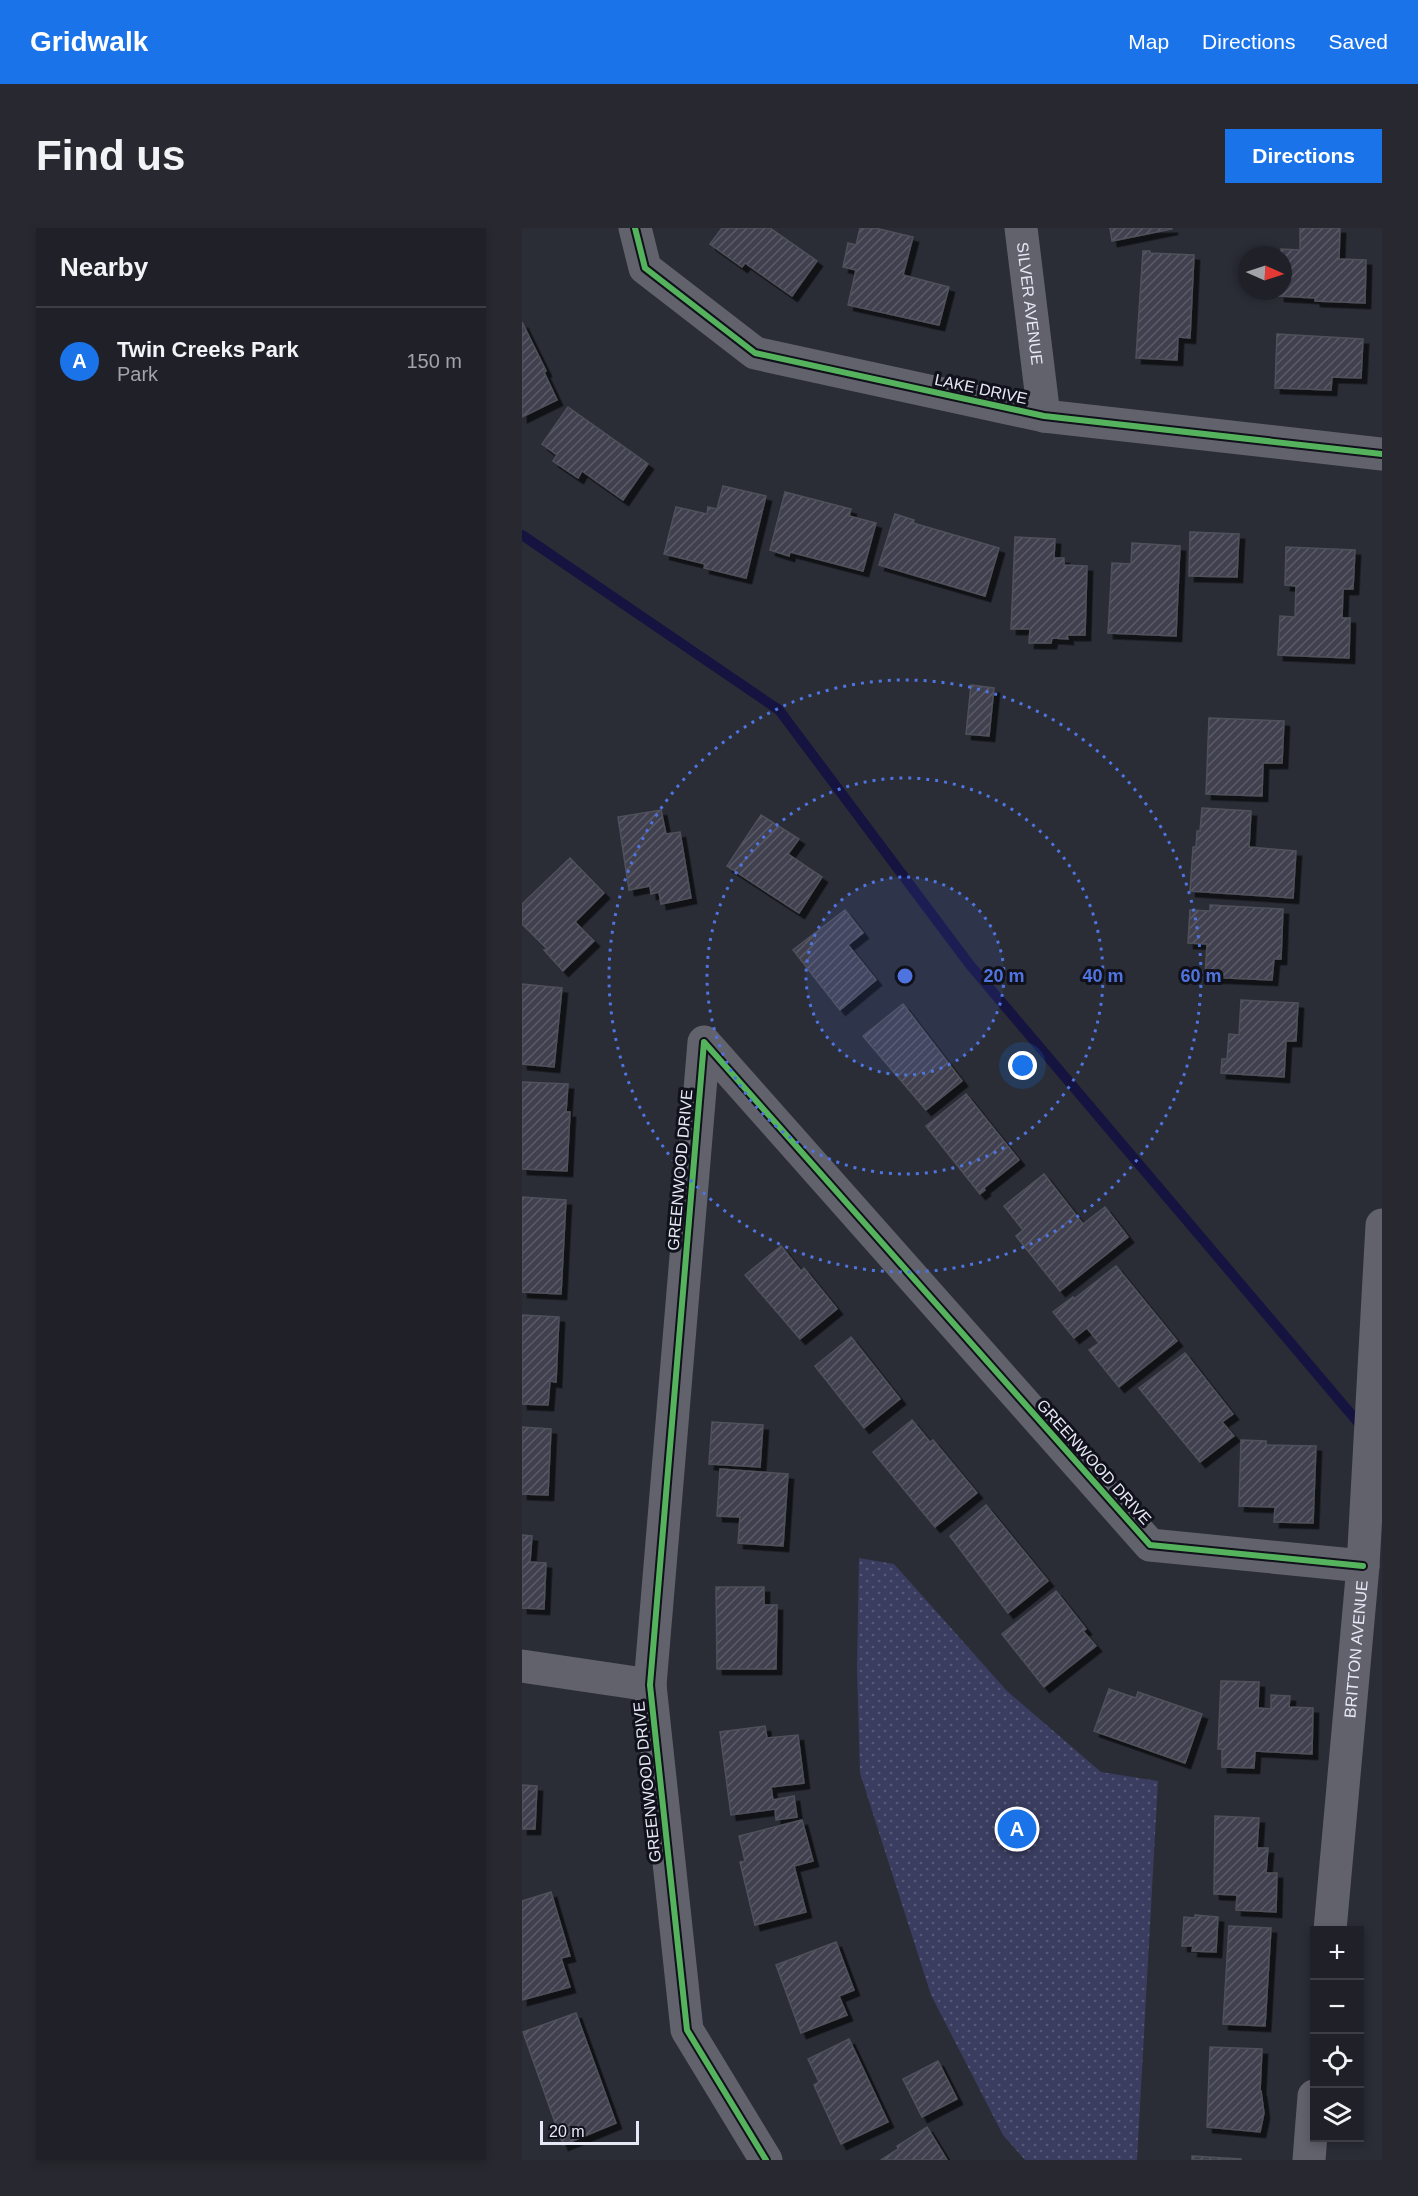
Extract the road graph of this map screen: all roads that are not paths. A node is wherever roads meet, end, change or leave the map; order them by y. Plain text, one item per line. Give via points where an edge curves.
1 (635, 228) edge
2 (1021, 228) edge
3 (1044, 416) junction
4 (1382, 454) edge
5 (1382, 1225) edge
6 (1363, 1566) junction
7 (522, 1666) edge
8 (650, 1685) junction
9 (1330, 1926) edge
10 (1310, 2142) edge
11 (766, 2160) edge
12 (1309, 2160) edge

1 - 3 street, LAKE DRIVE via 645,268 755,352
2 - 3 street, SILVER AVENUE
3 - 4 street, LAKE DRIVE
5 - 6 street, BRITTON AVENUE
6 - 8 street, GREENWOOD DRIVE via 1150,1545 704,1042
6 - 9 street, BRITTON AVENUE
7 - 8 street
8 - 11 street, GREENWOOD DRIVE via 687,2030
10 - 12 street

